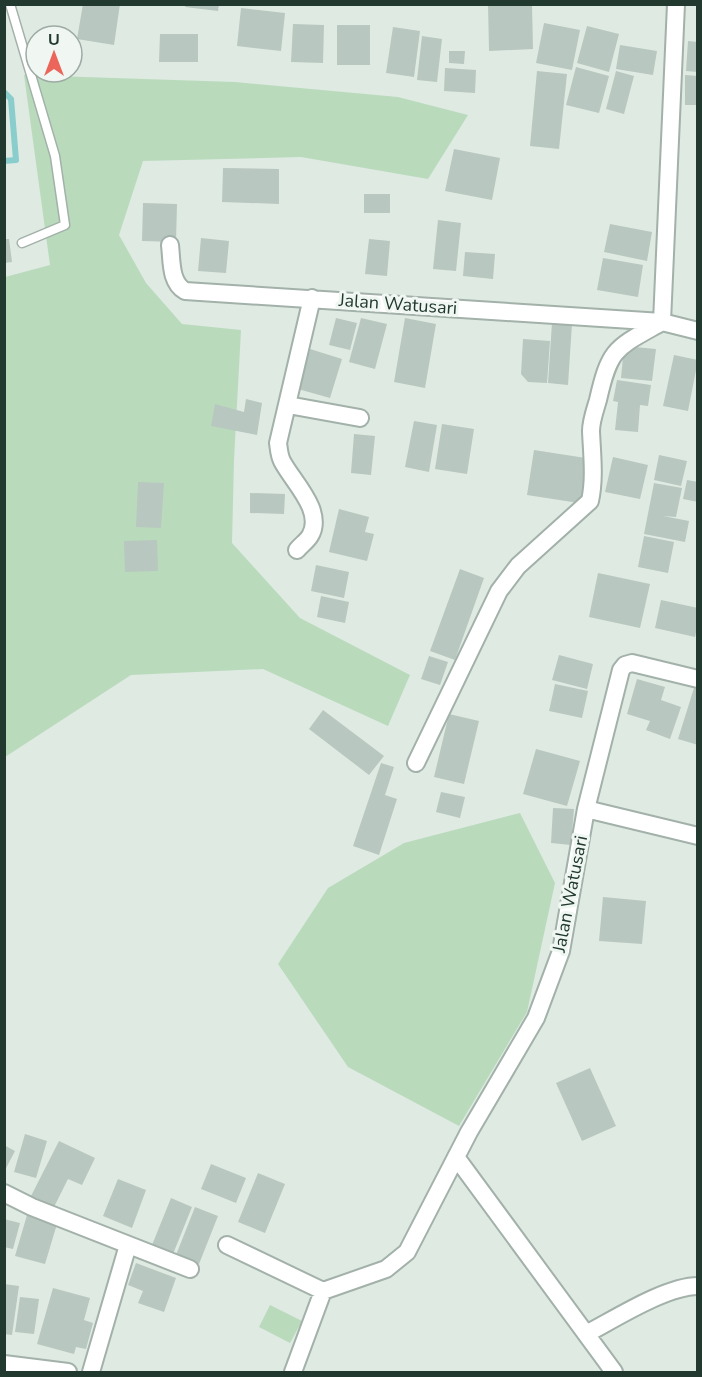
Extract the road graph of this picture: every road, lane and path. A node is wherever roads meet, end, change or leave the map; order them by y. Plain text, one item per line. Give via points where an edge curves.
1 (10, 4) edge
2 (676, 4) edge
3 (22, 243) dead end
4 (170, 245) dead end
5 (312, 298) junction
6 (662, 322) junction
7 (698, 331) edge
8 (288, 405) junction
9 (360, 418) dead end
10 (297, 550) dead end
11 (698, 679) edge
12 (416, 762) dead end
13 (586, 809) junction
14 (698, 836) edge
15 (456, 1157) junction
16 (4, 1193) edge
17 (128, 1245) junction
18 (227, 1245) dead end
19 (190, 1269) dead end
20 (698, 1286) edge
21 (323, 1291) junction
22 (586, 1334) junction
23 (4, 1364) edge
24 (68, 1372) edge
25 (91, 1372) edge
26 (293, 1372) edge
27 (614, 1372) edge

1 - 3 lane via 55,156 65,225
2 - 6 street
4 - 5 street, Jalan Watusari via 174,276 185,291
5 - 6 street, Jalan Watusari
5 - 8 street
6 - 7 street, Jalan Watusari
6 - 12 street via 624,343 611,356 591,428 590,501 518,566 499,591
8 - 9 street
8 - 10 street via 278,443 279,455 312,511 310,535
11 - 13 street, Jalan Watusari via 632,663 625,665
13 - 14 street
13 - 15 street, Jalan Watusari via 561,951 536,1018
15 - 21 street, Jalan Watusari via 407,1252 386,1269
15 - 22 street
16 - 17 street
17 - 19 street
17 - 25 street
18 - 21 street
20 - 22 street via 684,1286
21 - 26 street
22 - 27 street
23 - 24 street

